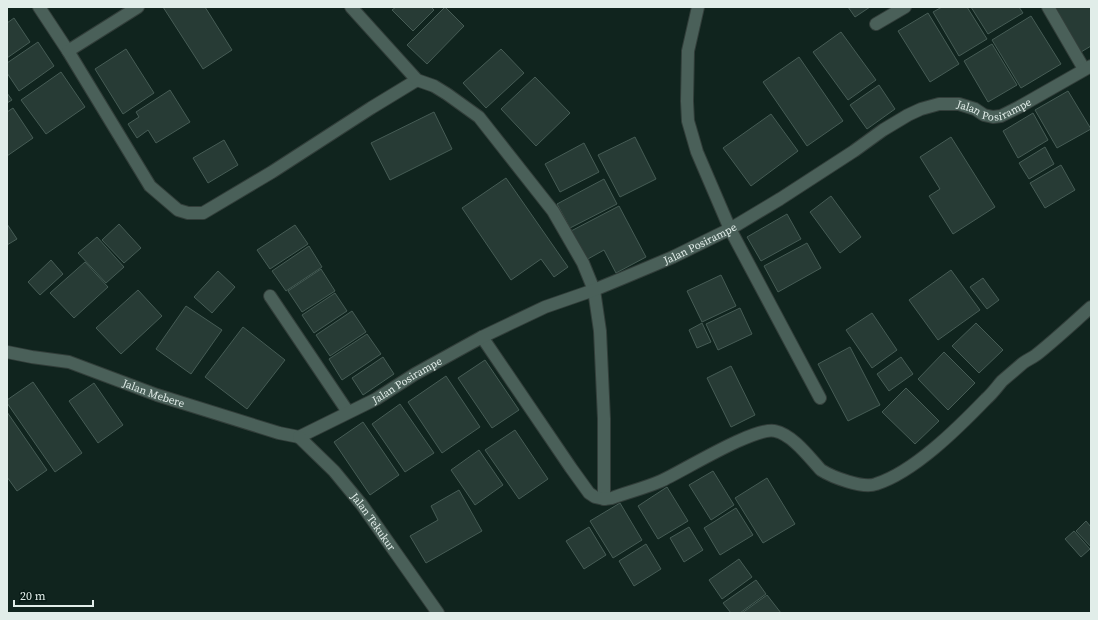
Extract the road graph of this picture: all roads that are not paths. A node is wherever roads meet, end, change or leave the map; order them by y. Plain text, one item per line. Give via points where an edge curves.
1 (39, 7) edge
2 (138, 7) edge
3 (351, 7) edge
4 (698, 7) edge
5 (905, 7) edge
6 (1048, 7) edge
7 (876, 24) dead end
8 (68, 51) junction
9 (1088, 67) edge
10 (418, 80) junction
11 (730, 229) junction
12 (594, 290) junction
13 (270, 296) dead end
14 (1091, 307) edge
15 (482, 337) junction
16 (7, 352) edge
17 (820, 398) dead end
18 (348, 412) junction
19 (299, 437) junction
20 (604, 499) junction
21 (438, 613) edge

1 - 8 street
2 - 8 street
3 - 10 street
4 - 11 street via 688,51 688,121 697,152
5 - 7 street
6 - 9 street
8 - 10 street via 150,186 178,210 188,213 203,213
9 - 11 street, Jalan Posirampe via 1001,116 984,115 959,104 939,104 921,109 883,130 799,187
10 - 12 street via 448,94 479,117 553,210 583,263
11 - 12 street, Jalan Posirampe via 673,257
11 - 17 street
12 - 15 street, Jalan Posirampe via 545,307
12 - 20 street via 600,331
13 - 18 street
14 - 20 street via 1035,356 1022,364 960,426 915,464 875,485 845,481 828,474 821,470 790,437 774,430 755,433 660,481
15 - 18 street, Jalan Posirampe
15 - 20 street via 589,493
16 - 19 street, Jalan Mebere via 69,362 157,395
18 - 19 street, Jalan Posirampe
19 - 21 street, Jalan Tekukur via 334,471 362,505

